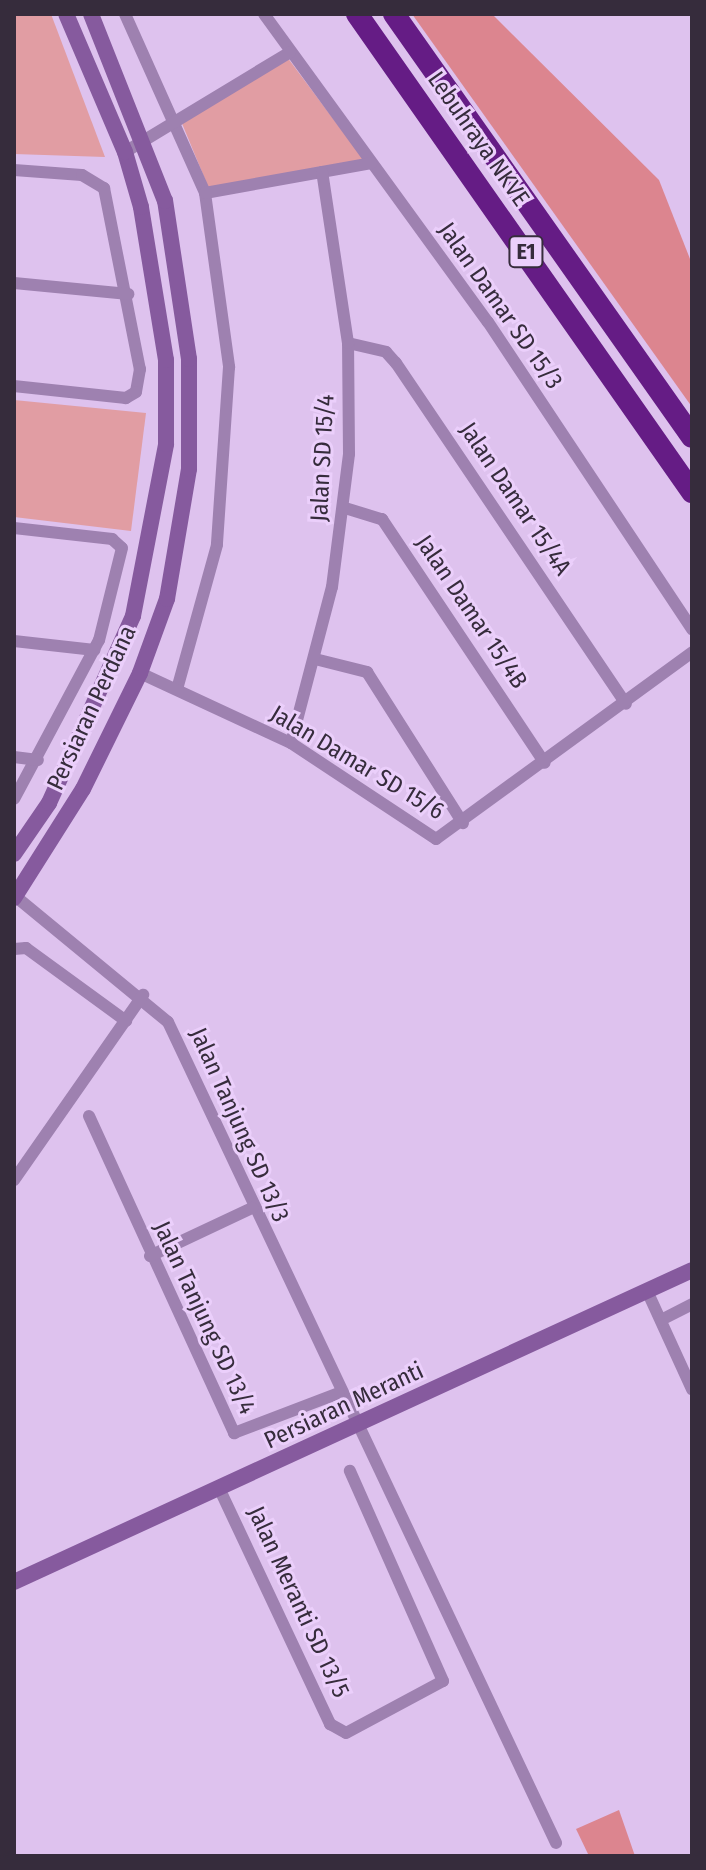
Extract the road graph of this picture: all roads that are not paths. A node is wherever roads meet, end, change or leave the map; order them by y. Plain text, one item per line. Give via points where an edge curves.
1 (66, 14) edge
2 (91, 14) edge
3 (125, 14) edge
4 (264, 14) edge
5 (357, 14) edge
6 (394, 14) edge
7 (290, 52) junction
8 (177, 119) junction
9 (145, 139) junction
10 (125, 152) junction
11 (371, 163) junction
12 (14, 170) edge
13 (322, 172) junction
14 (205, 193) junction
15 (14, 283) edge
16 (128, 294) junction
17 (348, 343) junction
18 (189, 359) junction
19 (166, 360) junction
20 (14, 386) edge
21 (692, 437) edge
22 (692, 492) edge
23 (345, 508) junction
24 (14, 528) edge
25 (691, 627) edge
26 (14, 641) edge
27 (94, 650) junction
28 (692, 652) edge
29 (315, 659) junction
30 (140, 673) junction
31 (177, 689) junction
32 (626, 704) junction
33 (291, 743) junction
34 (14, 757) edge
35 (38, 760) junction
36 (545, 763) junction
37 (14, 799) edge
38 (463, 823) junction
39 (14, 854) edge
40 (14, 897) edge
41 (14, 949) edge
42 (143, 995) junction
43 (126, 1021) junction
44 (89, 1116) dead end
45 (14, 1180) edge
46 (252, 1208) junction
47 (150, 1256) junction
48 (692, 1270) edge
49 (648, 1293) junction
50 (692, 1304) edge
51 (661, 1320) junction
52 (692, 1389) edge
53 (339, 1393) junction
54 (357, 1425) junction
55 (350, 1471) dead end
56 (220, 1490) junction
57 (14, 1582) edge
58 (556, 1843) dead end

1 - 10 main road, Persiaran Perdana
2 - 9 main road, Persiaran Perdana
3 - 8 street
4 - 7 street, Jalan Damar SD 15/3
5 - 22 highway, Lebuhraya NKVE / E1
6 - 21 highway, Lebuhraya NKVE / E1
7 - 8 street
7 - 11 street, Jalan Damar SD 15/3
8 - 9 street
8 - 14 street
9 - 10 street
9 - 18 main road, Persiaran Perdana via 179,269
10 - 19 main road, Persiaran Perdana via 154,267
11 - 13 street
11 - 25 street, Jalan Damar SD 15/3
12 - 16 street via 90,177 107,195
13 - 14 street
13 - 17 street, Jalan SD 15/4
14 - 31 street via 229,367 226,470 217,545
15 - 16 street
16 - 20 street via 139,386 119,399
17 - 23 street, Jalan SD 15/4
17 - 32 street, Jalan Damar 15/4A via 386,352 396,363
18 - 19 main road
18 - 30 main road, Persiaran Perdana via 190,448 178,551
19 - 39 main road, Persiaran Perdana via 166,444 133,616 49,803
23 - 29 street, Jalan SD 15/4
23 - 36 street, Jalan Damar 15/4B via 382,519
24 - 27 street via 120,544
26 - 27 street
27 - 35 street
28 - 32 street, Jalan Damar SD 15/6
29 - 33 street, Jalan SD 15/4
29 - 38 street via 367,672
30 - 31 street, Jalan Damar SD 15/6
30 - 40 main road, Persiaran Perdana via 76,802
31 - 33 street, Jalan Damar SD 15/6
32 - 36 street, Jalan Damar SD 15/6
33 - 38 street, Jalan Damar SD 15/6 via 433,838
34 - 35 street
35 - 37 street
36 - 38 street, Jalan Damar SD 15/6
40 - 42 street, Jalan Tanjung SD 13/3
41 - 43 street via 26,948
42 - 43 street
42 - 46 street, Jalan Tanjung SD 13/3 via 174,1033
43 - 45 street
44 - 47 street, Jalan Tanjung SD 13/4
46 - 47 street
46 - 53 street, Jalan Tanjung SD 13/3
47 - 53 street, Jalan Tanjung SD 13/4 via 234,1433
48 - 49 main road, Persiaran Meranti
49 - 51 street
49 - 54 main road, Persiaran Meranti
50 - 51 street
51 - 52 street
53 - 54 street, Jalan Tanjung SD 13/3
54 - 56 main road, Persiaran Meranti
54 - 58 street, Jalan Tanjung SD 13/3
55 - 56 street, Jalan Meranti SD 13/5 via 443,1681 346,1733 336,1732
56 - 57 main road, Persiaran Meranti

